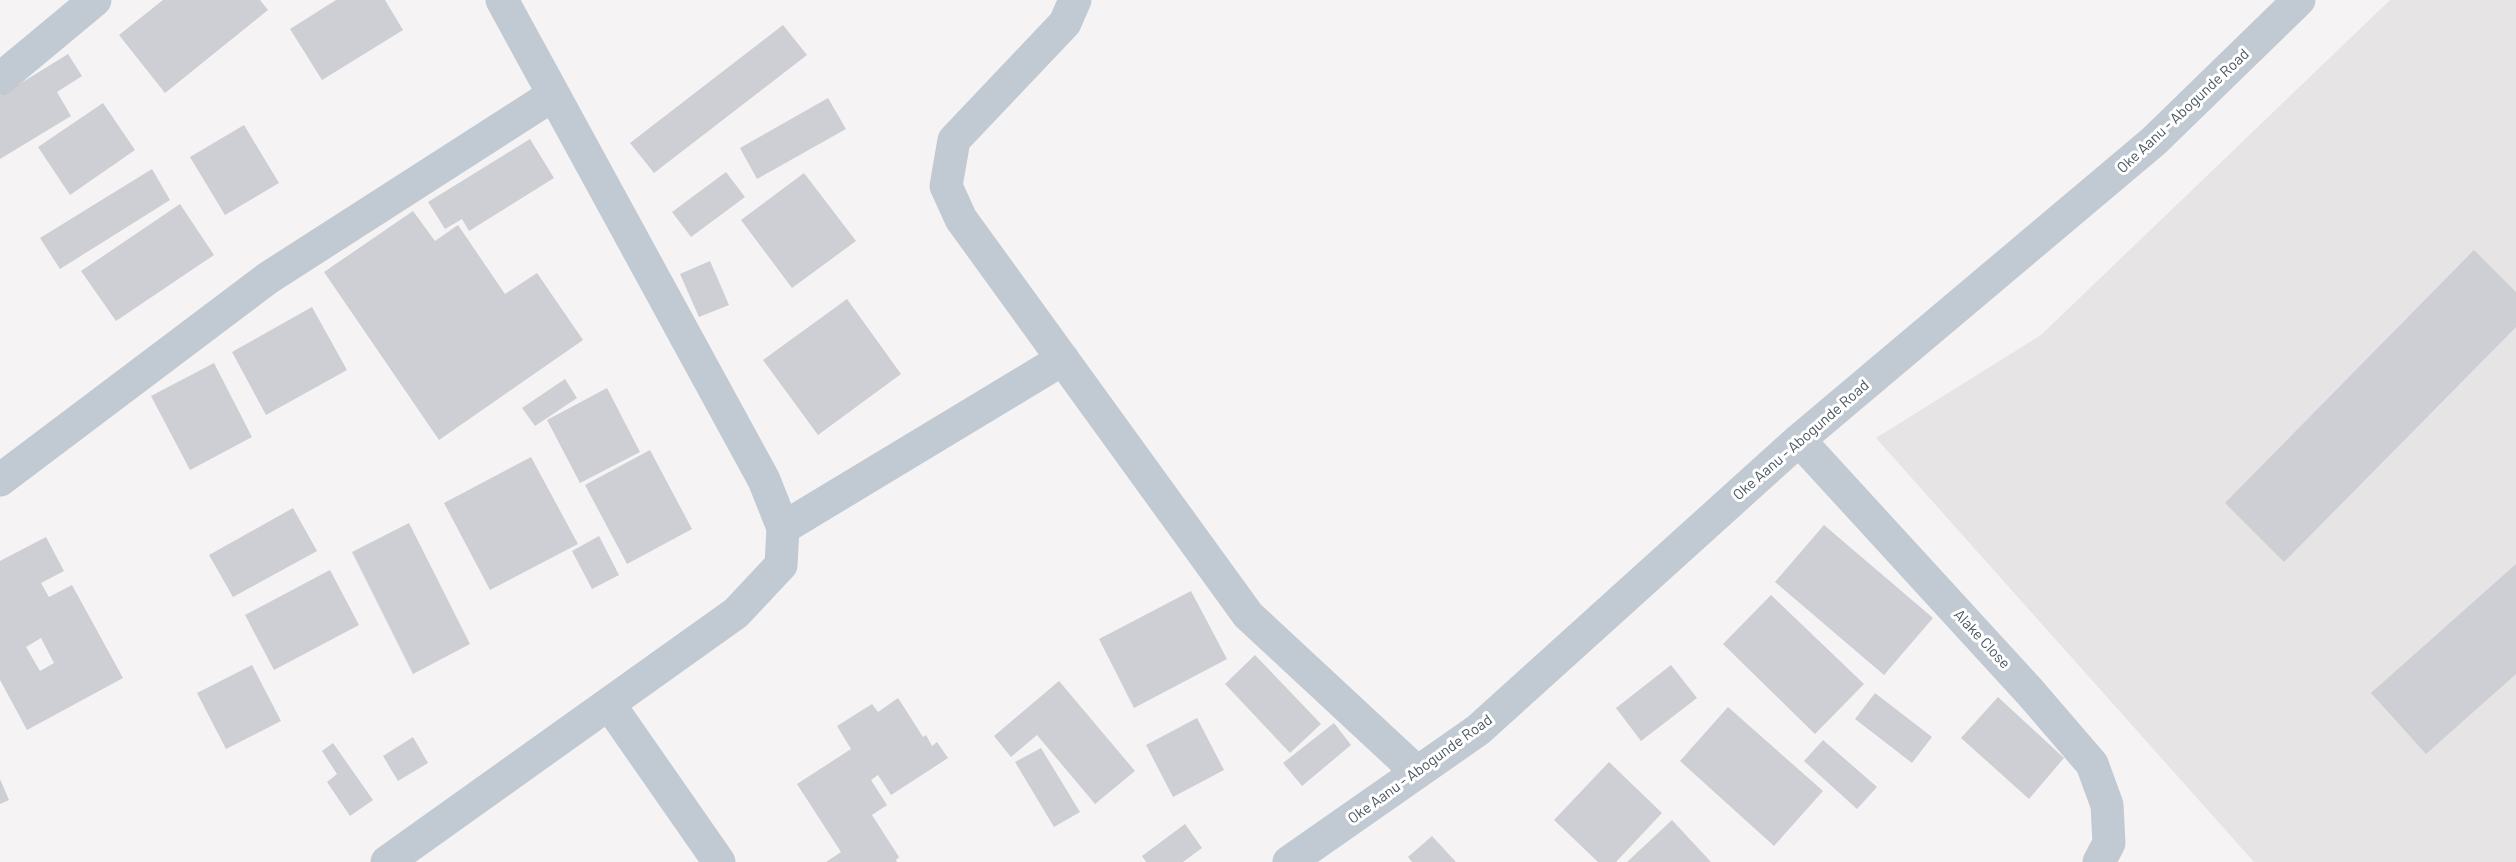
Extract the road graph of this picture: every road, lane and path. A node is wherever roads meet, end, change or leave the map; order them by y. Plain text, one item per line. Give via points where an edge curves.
1 (95, 0) edge
2 (502, 0) edge
3 (1075, 0) edge
4 (2299, 0) edge
5 (0, 79) edge
6 (554, 95) junction
7 (1063, 359) junction
8 (1799, 440) junction
9 (0, 480) edge
10 (783, 528) junction
11 (609, 704) junction
12 (1417, 772) junction
13 (387, 862) edge
14 (719, 862) edge
15 (1288, 862) edge
16 (2099, 862) edge

1 - 5 street
2 - 6 street
3 - 7 street via 1065,23 954,140 946,186 961,219
4 - 8 street, Oke Aanu - Abogunde Road via 2154,141
6 - 9 street via 268,278
6 - 10 street via 764,480
7 - 10 street
7 - 12 street via 1248,615
8 - 12 street, Oke Aanu - Abogunde Road via 1478,730
8 - 16 street, Alake Close via 2092,764 2107,805 2109,843
10 - 11 street via 781,565 736,613
11 - 13 street
11 - 14 street
12 - 15 street, Oke Aanu - Abogunde Road

